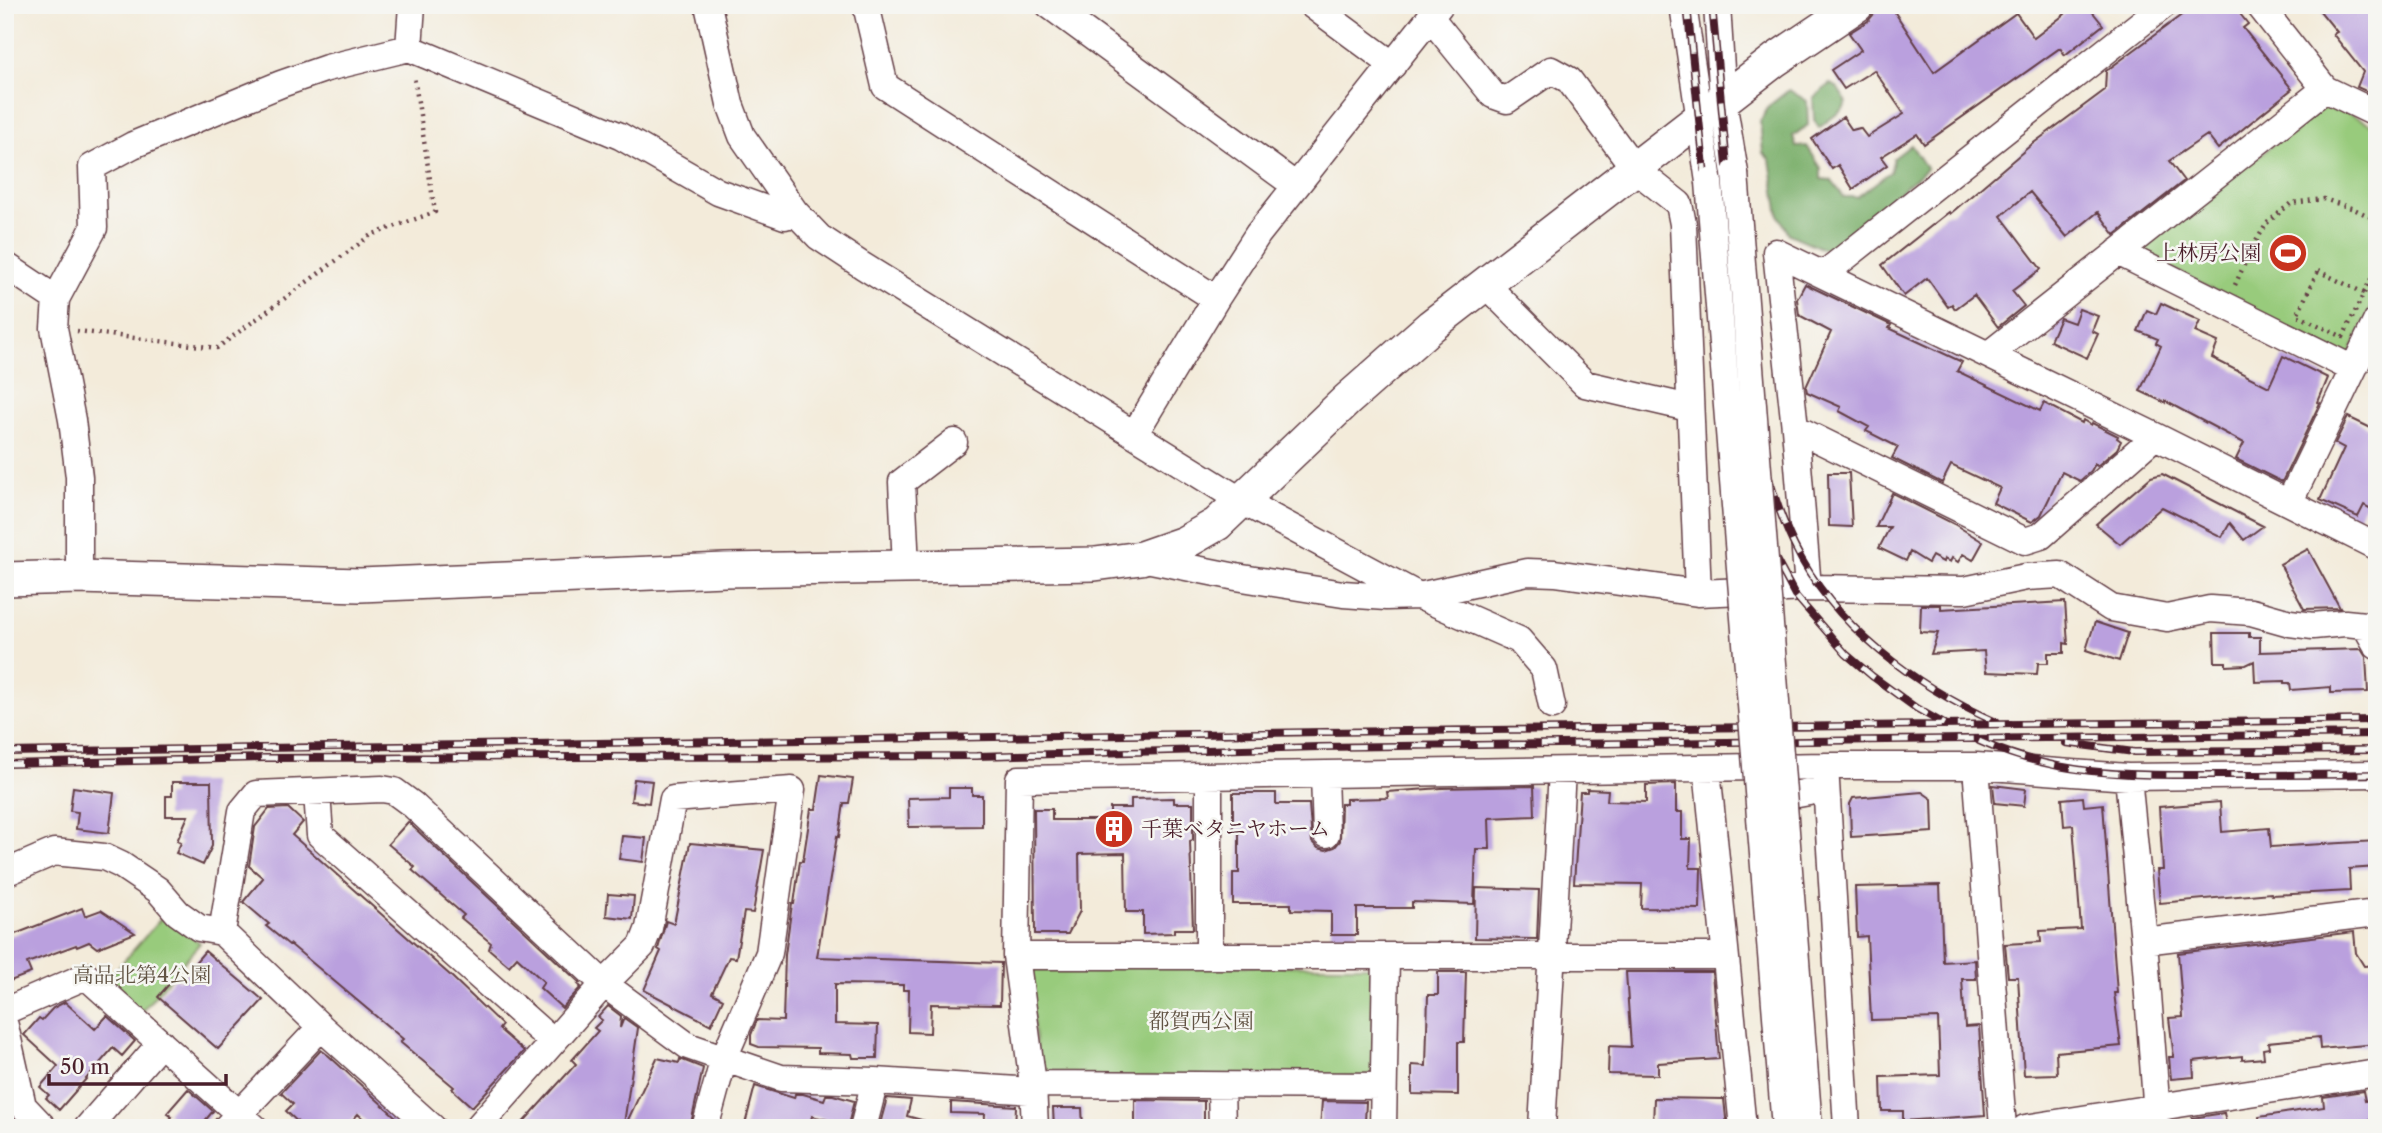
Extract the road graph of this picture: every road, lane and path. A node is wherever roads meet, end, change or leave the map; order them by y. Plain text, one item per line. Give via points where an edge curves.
1 (412, 5) edge
2 (708, 5) edge
3 (866, 5) edge
4 (1049, 5) edge
5 (1312, 5) edge
6 (1683, 5) edge
7 (1717, 5) edge
8 (1857, 5) edge
9 (2164, 5) edge
10 (2259, 5) edge
11 (1435, 11) edge
12 (409, 48) junction
13 (1393, 65) junction
14 (2325, 89) junction
15 (1711, 109) junction
16 (2377, 114) edge
17 (1635, 169) junction
18 (1296, 186) junction
19 (794, 212) junction
20 (2377, 220) edge
21 (2118, 252) junction
22 (5, 265) edge
23 (2377, 267) edge
24 (1824, 274) junction
25 (1485, 284) junction
26 (2247, 291) dead end
27 (2364, 293) junction
28 (56, 299) junction
29 (1216, 299) junction
30 (2285, 309) dead end
31 (2297, 315) junction
32 (2377, 320) edge
33 (54, 328) junction
34 (1988, 355) junction
35 (2353, 369) junction
36 (1689, 408) junction
37 (1795, 428) junction
38 (1135, 433) junction
39 (2155, 436) junction
40 (954, 442) dead end
41 (1240, 500) junction
42 (2289, 503) junction
43 (2377, 547) edge
44 (1141, 558) junction
45 (906, 567) junction
46 (79, 577) junction
47 (5, 579) edge
48 (1808, 588) junction
49 (1698, 593) junction
50 (1419, 596) junction
51 (2377, 646) edge
52 (1552, 706) dead end
53 (1825, 766) junction
54 (1976, 766) junction
55 (1707, 769) junction
56 (1562, 771) junction
57 (2377, 774) edge
58 (1324, 775) junction
59 (1209, 776) junction
60 (2128, 777) junction
61 (317, 793) junction
62 (1326, 834) dead end
63 (5, 873) edge
64 (2377, 913) edge
65 (222, 932) junction
66 (2144, 941) junction
67 (1016, 956) junction
68 (1209, 956) junction
69 (1386, 956) junction
70 (1550, 956) junction
71 (1724, 956) junction
72 (604, 984) junction
73 (5, 1011) edge
74 (5, 1026) edge
75 (321, 1027) junction
76 (553, 1042) junction
77 (161, 1043) junction
78 (724, 1058) junction
79 (2377, 1073) edge
80 (875, 1081) junction
81 (1383, 1086) junction
82 (1033, 1087) junction
83 (1221, 1087) junction
84 (2157, 1118) edge
85 (240, 1123) edge
86 (44, 1128) edge
87 (87, 1128) edge
88 (433, 1128) edge
89 (477, 1128) edge
90 (705, 1128) edge
91 (863, 1128) edge
92 (1035, 1128) edge
93 (1222, 1128) edge
94 (1383, 1128) edge
95 (1542, 1128) edge
96 (1743, 1128) edge
97 (1785, 1128) edge
98 (1809, 1128) edge
99 (1846, 1128) edge
100 (2003, 1128) edge
101 (2025, 1128) edge

1 - 12 street
2 - 19 street via 730,104 742,136
3 - 29 street via 885,86
4 - 18 street
5 - 13 street
6 - 15 street
7 - 15 street
8 - 15 main road
9 - 24 street
10 - 14 street
11 - 13 street
11 - 17 street via 1493,96 1507,100 1551,71 1569,80
12 - 19 street via 620,136 718,192 785,216
12 - 28 street via 281,83 132,145 92,167 94,228
12 - 33 path via 435,212 371,235 217,348
13 - 18 street
14 - 16 street
14 - 21 street
15 - 17 main road
15 - 97 street, bridge via 1709,182
15 - 98 street, bridge via 1735,173
17 - 25 main road
17 - 36 street via 1679,204
18 - 29 street
19 - 38 street via 819,237 863,266
20 - 26 path via 2323,199 2291,203 2267,223 2252,248 2235,285
21 - 34 street
21 - 35 street
22 - 28 street
23 - 27 path
24 - 34 street
24 - 37 street via 1776,252
25 - 36 street via 1585,384
25 - 41 main road via 1365,384
27 - 31 path via 2343,337
27 - 31 path via 2318,271
28 - 33 street
29 - 38 street
30 - 31 path
32 - 35 street
33 - 46 street via 79,477
34 - 39 street
35 - 42 street
36 - 49 street
37 - 39 street via 2025,541 2041,536
37 - 48 street
38 - 41 street
39 - 42 street
40 - 45 street via 902,482
41 - 44 main road via 1217,524 1184,544
41 - 50 street
42 - 43 street
44 - 45 main road via 1095,564
44 - 50 street via 1343,594
45 - 46 main road via 360,585
46 - 47 main road
48 - 49 street
48 - 51 street via 1964,590 2054,574 2111,608 2167,618 2210,609 2251,612 2313,626 2365,625
49 - 50 street via 1527,572
50 - 52 street via 1519,639 1545,669
53 - 54 street
53 - 55 street
53 - 99 street
54 - 60 street
54 - 100 street
55 - 56 street
55 - 71 street
56 - 58 street
56 - 70 street
57 - 60 street
58 - 59 street
58 - 62 street
59 - 67 street via 1019,779
59 - 68 street
60 - 66 street
61 - 65 street via 256,794 242,811
61 - 72 street via 394,792
61 - 76 street via 320,835
63 - 65 street via 54,852 104,857 158,890 199,928
64 - 66 street
65 - 75 street
66 - 84 street
67 - 68 street
67 - 82 street
68 - 69 street
69 - 70 street
69 - 81 street
70 - 71 street
70 - 95 street
71 - 96 street
72 - 76 street
72 - 78 street via 688,1046
72 - 78 street via 642,946 649,928 673,799 792,790 769,953
73 - 77 street via 86,976
74 - 86 street via 23,1106
75 - 85 street
75 - 88 street
76 - 89 street
77 - 85 street
77 - 87 street
78 - 80 street via 780,1078
78 - 90 street
79 - 84 street
80 - 82 street
80 - 91 street
81 - 83 street
81 - 94 street
82 - 83 street
82 - 92 street
83 - 93 street
84 - 101 street

